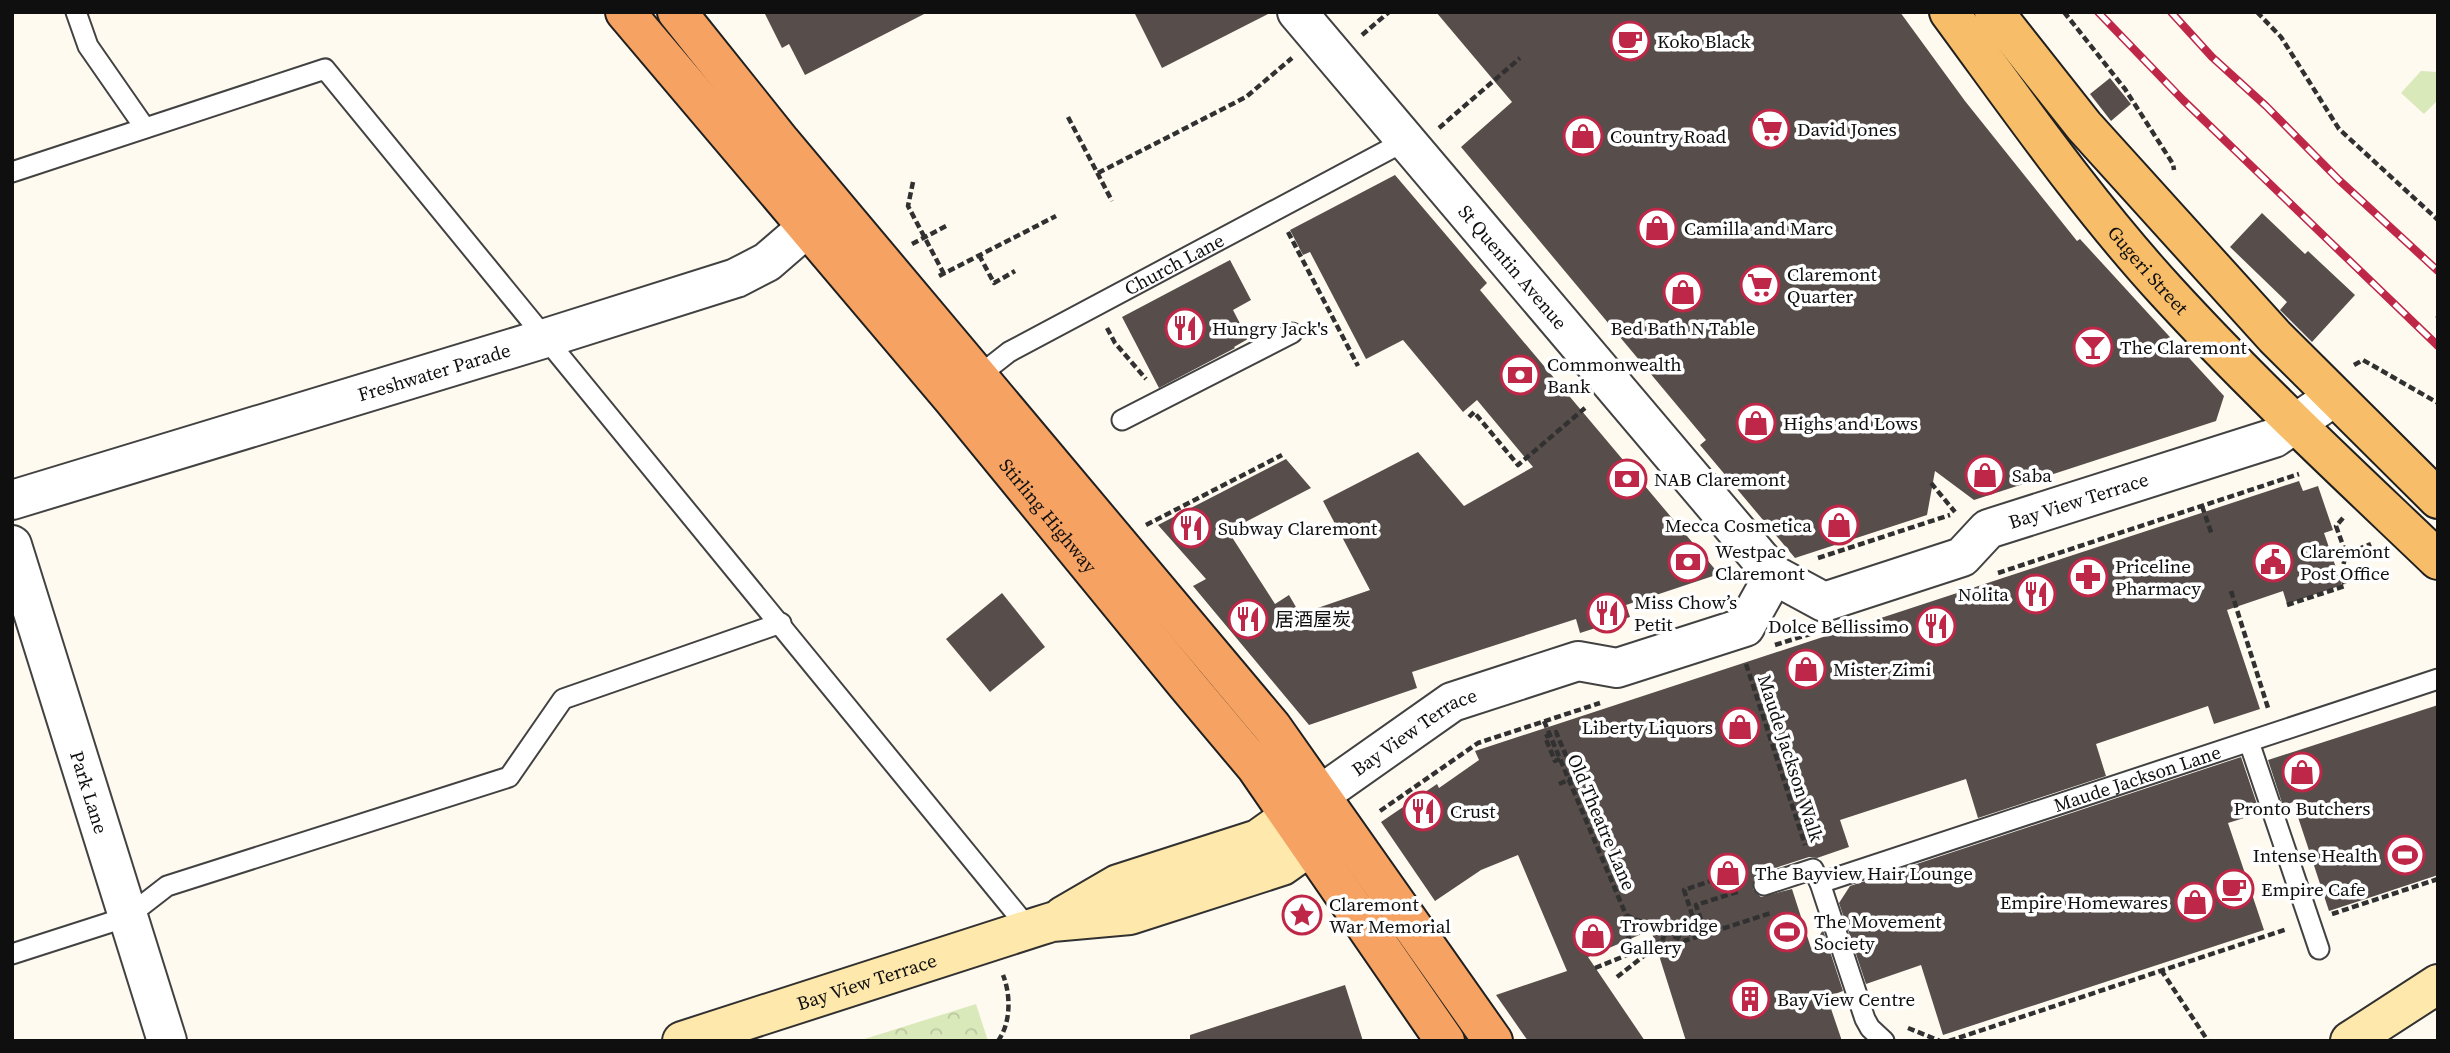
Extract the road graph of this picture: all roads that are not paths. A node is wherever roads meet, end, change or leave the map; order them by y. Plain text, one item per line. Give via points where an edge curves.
1 (76, 12) edge
2 (625, 12) edge
3 (677, 12) edge
4 (1297, 12) edge
5 (1949, 12) edge
6 (1994, 12) edge
7 (145, 128) junction
8 (1422, 135) junction
9 (12, 172) edge
10 (821, 216) junction
11 (1292, 332) dead end
12 (546, 338) junction
13 (2343, 382) junction
14 (965, 387) junction
15 (1122, 420) dead end
16 (2294, 425) junction
17 (2438, 499) edge
18 (12, 500) edge
19 (12, 545) edge
20 (2438, 560) edge
21 (1774, 575) junction
22 (1824, 602) joint
23 (780, 623) junction
24 (2438, 678) edge
25 (2249, 742) junction
26 (1316, 820) junction
27 (1816, 876) junction
28 (1764, 885) dead end
29 (127, 917) junction
30 (1041, 926) junction
31 (2319, 949) dead end
32 (12, 954) edge
33 (2438, 984) edge
34 (167, 1041) edge
35 (682, 1041) edge
36 (1445, 1041) edge
37 (1493, 1041) edge
38 (1884, 1041) edge
39 (2350, 1041) edge

1 - 7 lane via 88,47
2 - 10 highway, Stirling Highway
3 - 10 highway, Stirling Highway
4 - 8 street, St Quentin Avenue
5 - 16 main road, Gugeri Street via 2086,198 2166,291
6 - 13 main road via 2084,126 2275,337
7 - 9 lane
7 - 12 lane via 325,69
8 - 14 lane, Church Lane via 1009,352
8 - 21 street, St Quentin Avenue
10 - 12 street, Freshwater Parade via 767,262 737,278
10 - 14 highway, Stirling Highway
11 - 15 lane
12 - 18 street, Freshwater Parade
12 - 23 lane
13 - 16 street, Bay View Terrace
13 - 17 main road
14 - 26 highway, Stirling Highway via 1272,727
16 - 20 main road, Gugeri Street
16 - 22 street, Bay View Terrace via 2274,438 1988,529 1962,556
19 - 29 street, Park Lane
21 - 22 street, St Quentin Avenue
21 - 26 street, Bay View Terrace via 1745,627 1617,668 1578,662 1452,702
23 - 29 lane via 563,699 509,777 167,886
23 - 30 lane
24 - 25 lane, Maude Jackson Lane
25 - 27 lane, Maude Jackson Lane
25 - 31 lane
26 - 30 main road, Bay View Terrace via 1118,884
26 - 36 highway, Stirling Highway
26 - 37 highway, Stirling Highway
27 - 28 lane, Maude Jackson Lane
27 - 38 lane via 1866,1019
29 - 32 lane
29 - 34 street, Park Lane
30 - 35 main road, Bay View Terrace
33 - 39 main road

